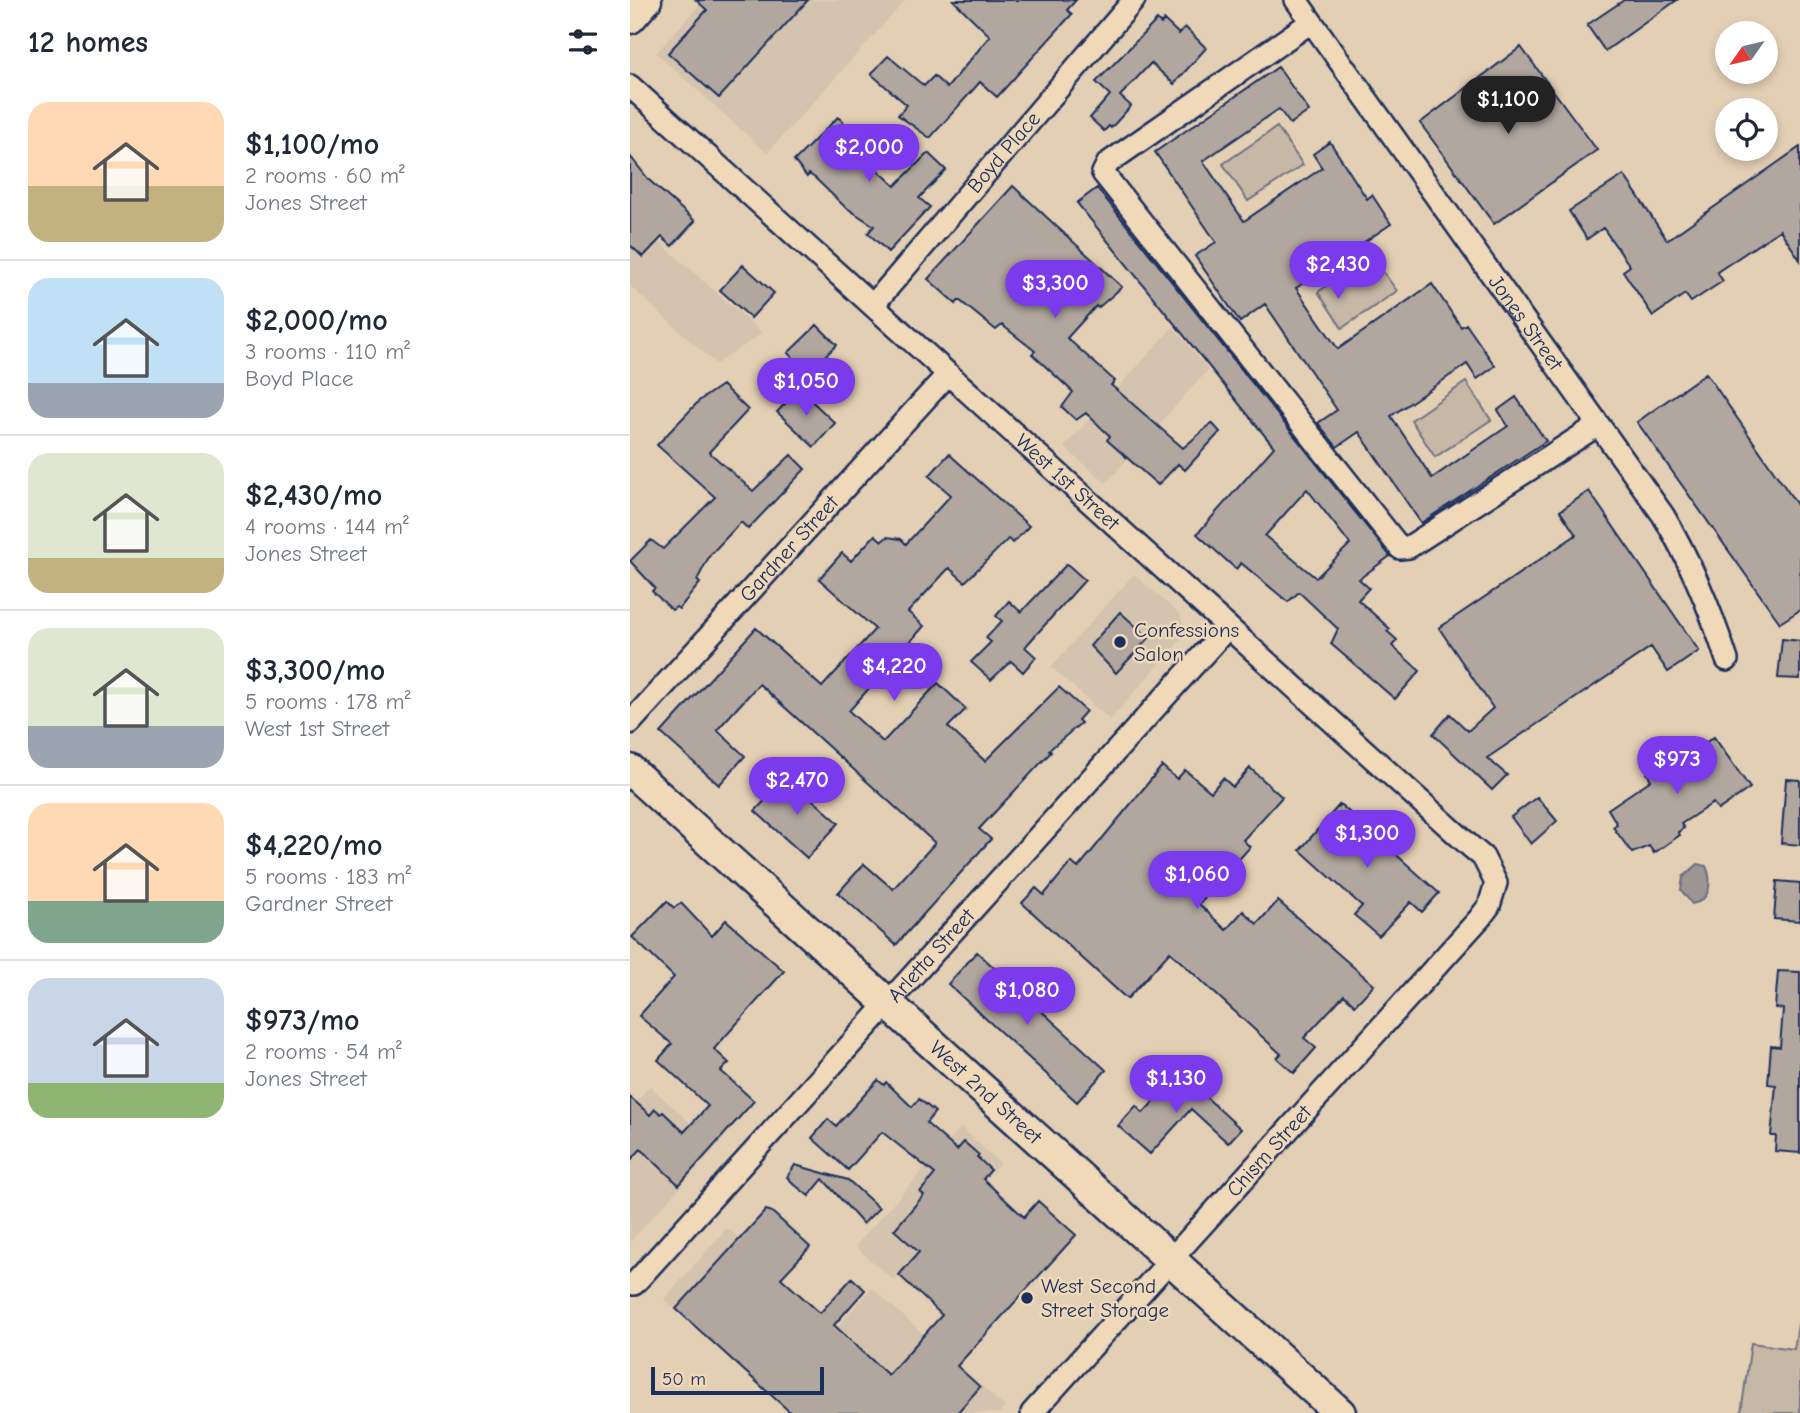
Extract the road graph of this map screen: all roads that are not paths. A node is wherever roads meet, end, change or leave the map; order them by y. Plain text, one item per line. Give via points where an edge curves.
1 (646, 0) edge
2 (1134, 0) edge
3 (1296, 0) edge
4 (630, 18) edge
5 (1311, 22) junction
6 (630, 86) edge
7 (873, 305) junction
8 (948, 374) junction
9 (1598, 425) junction
10 (1228, 627) junction
11 (1727, 660) dead end
12 (630, 723) edge
13 (630, 770) edge
14 (1496, 883) joint
15 (887, 1004) junction
16 (1170, 1259) junction
17 (634, 1284) dead end
18 (1032, 1413) edge
19 (1340, 1413) edge

1 - 4 street
2 - 7 street, Boyd Place
3 - 5 street, Jones Street
5 - 9 street, Jones Street
5 - 9 street via 1108,163 1103,173 1400,548 1409,547
6 - 7 street, West 1st Street
7 - 8 street, West 1st Street
8 - 10 street, West 1st Street
8 - 12 street, Gardner Street
9 - 11 street, Jones Street via 1686,554
10 - 14 street, West 1st Street via 1483,857
10 - 15 street, Arletta Street
13 - 15 street, West 2nd Street
14 - 16 street, Chism Street via 1479,919
15 - 16 street, West 2nd Street
15 - 17 street, Arletta Street
16 - 18 street, Chism Street
16 - 19 street, West 2nd Street

